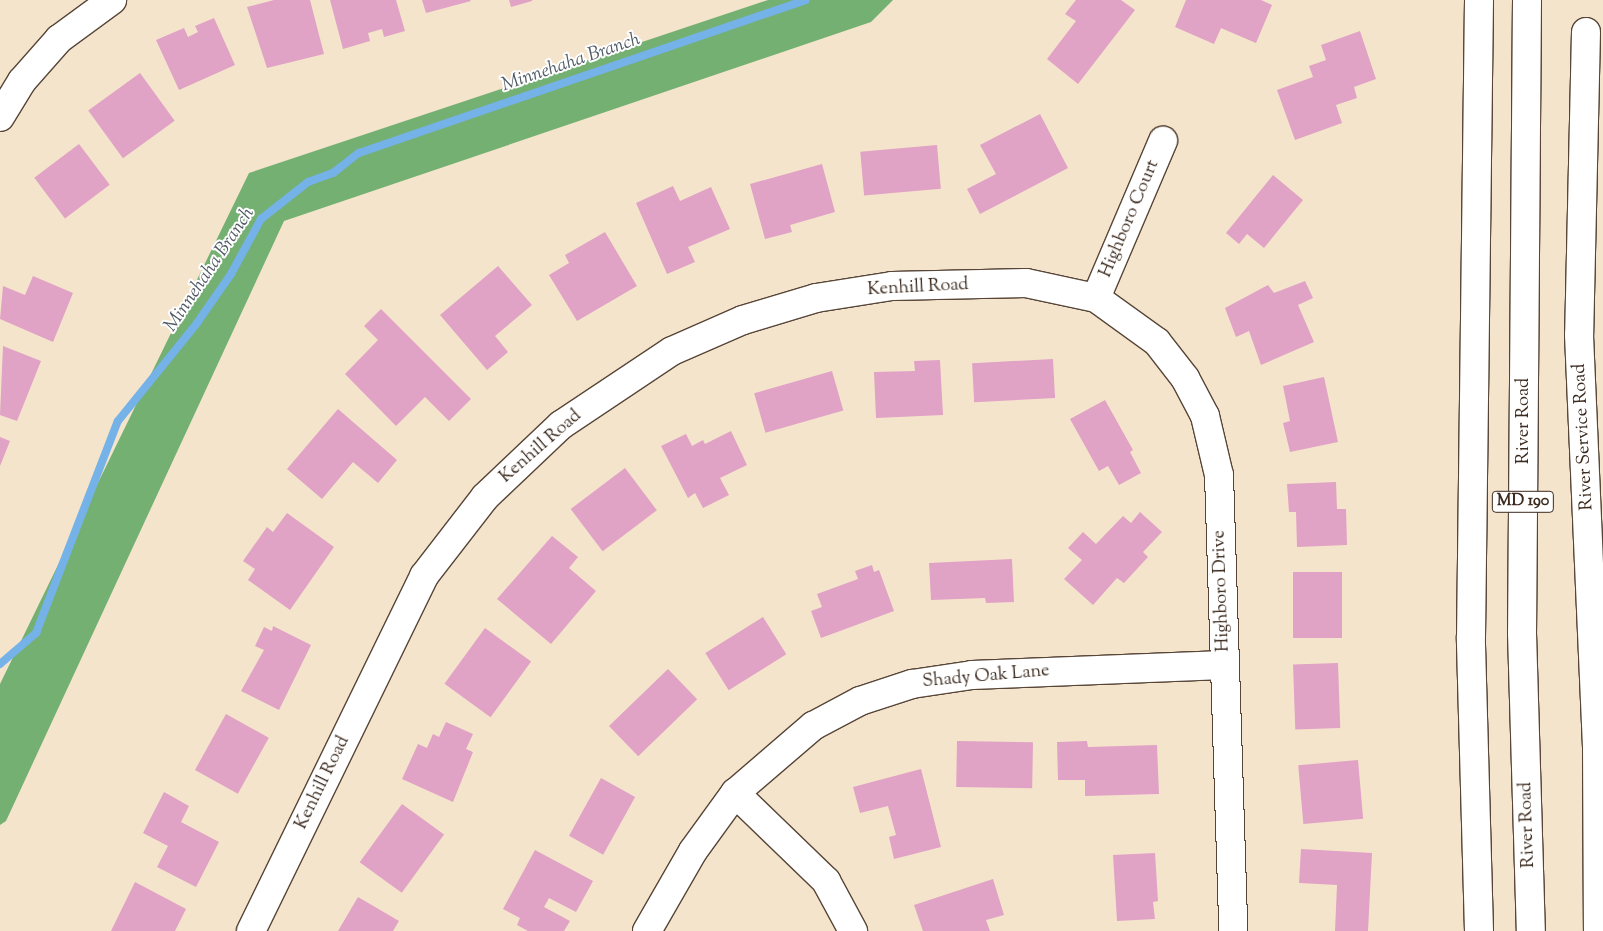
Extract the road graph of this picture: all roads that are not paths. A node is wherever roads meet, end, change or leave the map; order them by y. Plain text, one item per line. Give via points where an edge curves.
1 (112, 0) edge
2 (1470, 0) edge
3 (1479, 0) edge
4 (1527, 0) edge
5 (1586, 32) dead end
6 (1478, 105) junction
7 (0, 117) edge
8 (1163, 140) dead end
9 (1096, 298) junction
10 (1224, 665) junction
11 (1600, 749) edge
12 (735, 793) junction
13 (251, 931) edge
14 (647, 931) edge
15 (853, 931) edge
16 (1233, 931) edge
17 (1479, 931) edge
18 (1531, 931) edge
19 (1598, 931) edge

1 - 7 street via 59,39 22,80
2 - 6 street
3 - 6 street, MD 190
4 - 18 street, River Road / MD 190 via 1522,633
5 - 11 street, River Service Road via 1579,335
6 - 17 street, MD 190 via 1471,637
8 - 9 street, Highboro Court
9 - 10 street, Highboro Drive via 1157,342 1185,378 1205,416 1219,475
9 - 13 street, Kenhill Road via 1026,283 892,286 816,298 743,320 672,351 561,424 485,497 424,576
10 - 12 street, Shady Oak Lane via 972,674 912,684 860,701 813,726
10 - 16 street, Highboro Drive
11 - 19 street, River Service Road
12 - 14 street, Shady Oak Lane via 693,851
12 - 15 street via 826,881

